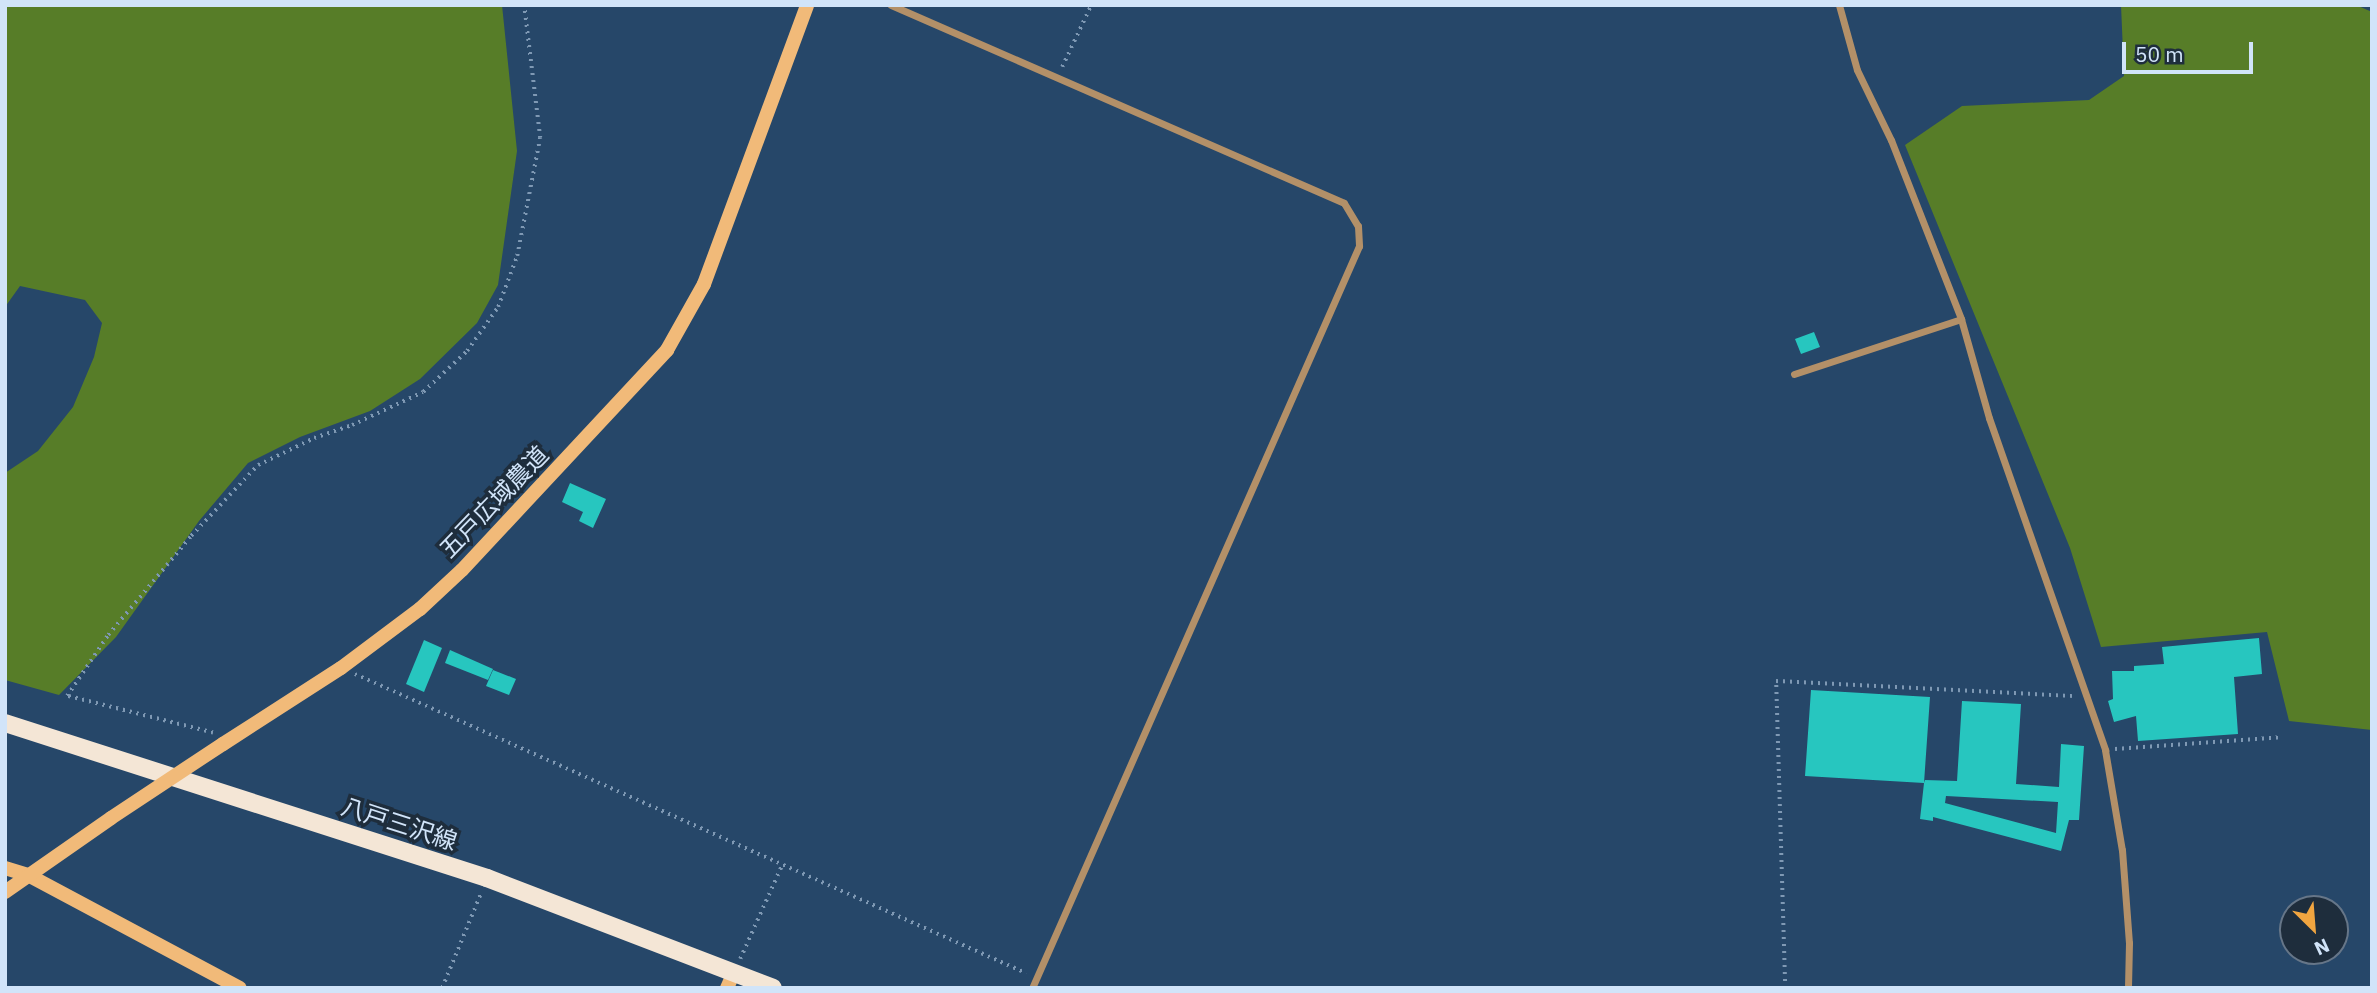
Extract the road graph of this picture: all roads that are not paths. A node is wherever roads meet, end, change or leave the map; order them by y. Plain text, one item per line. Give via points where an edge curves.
1 (807, 5) edge
2 (891, 5) edge
3 (1839, 5) edge
4 (1961, 319) junction
5 (1794, 374) dead end
6 (5, 723) edge
7 (5, 868) edge
8 (28, 876) junction
9 (5, 892) edge
10 (730, 980) edge
11 (240, 988) edge
12 (773, 988) edge
13 (1032, 988) edge
14 (2128, 988) edge

1 - 8 street, 五戸広域農道, bridge via 704,284 667,350 420,609 341,668
2 - 13 street via 1344,203 1359,226 1359,246
3 - 4 street via 1857,70 1891,139
4 - 5 street
4 - 14 street via 1989,418 2105,750 2122,850
6 - 10 main road, 八戸三沢線 via 487,878
7 - 8 street
8 - 9 street, 五戸広域農道
8 - 11 street
10 - 12 main road, 八戸三沢線

